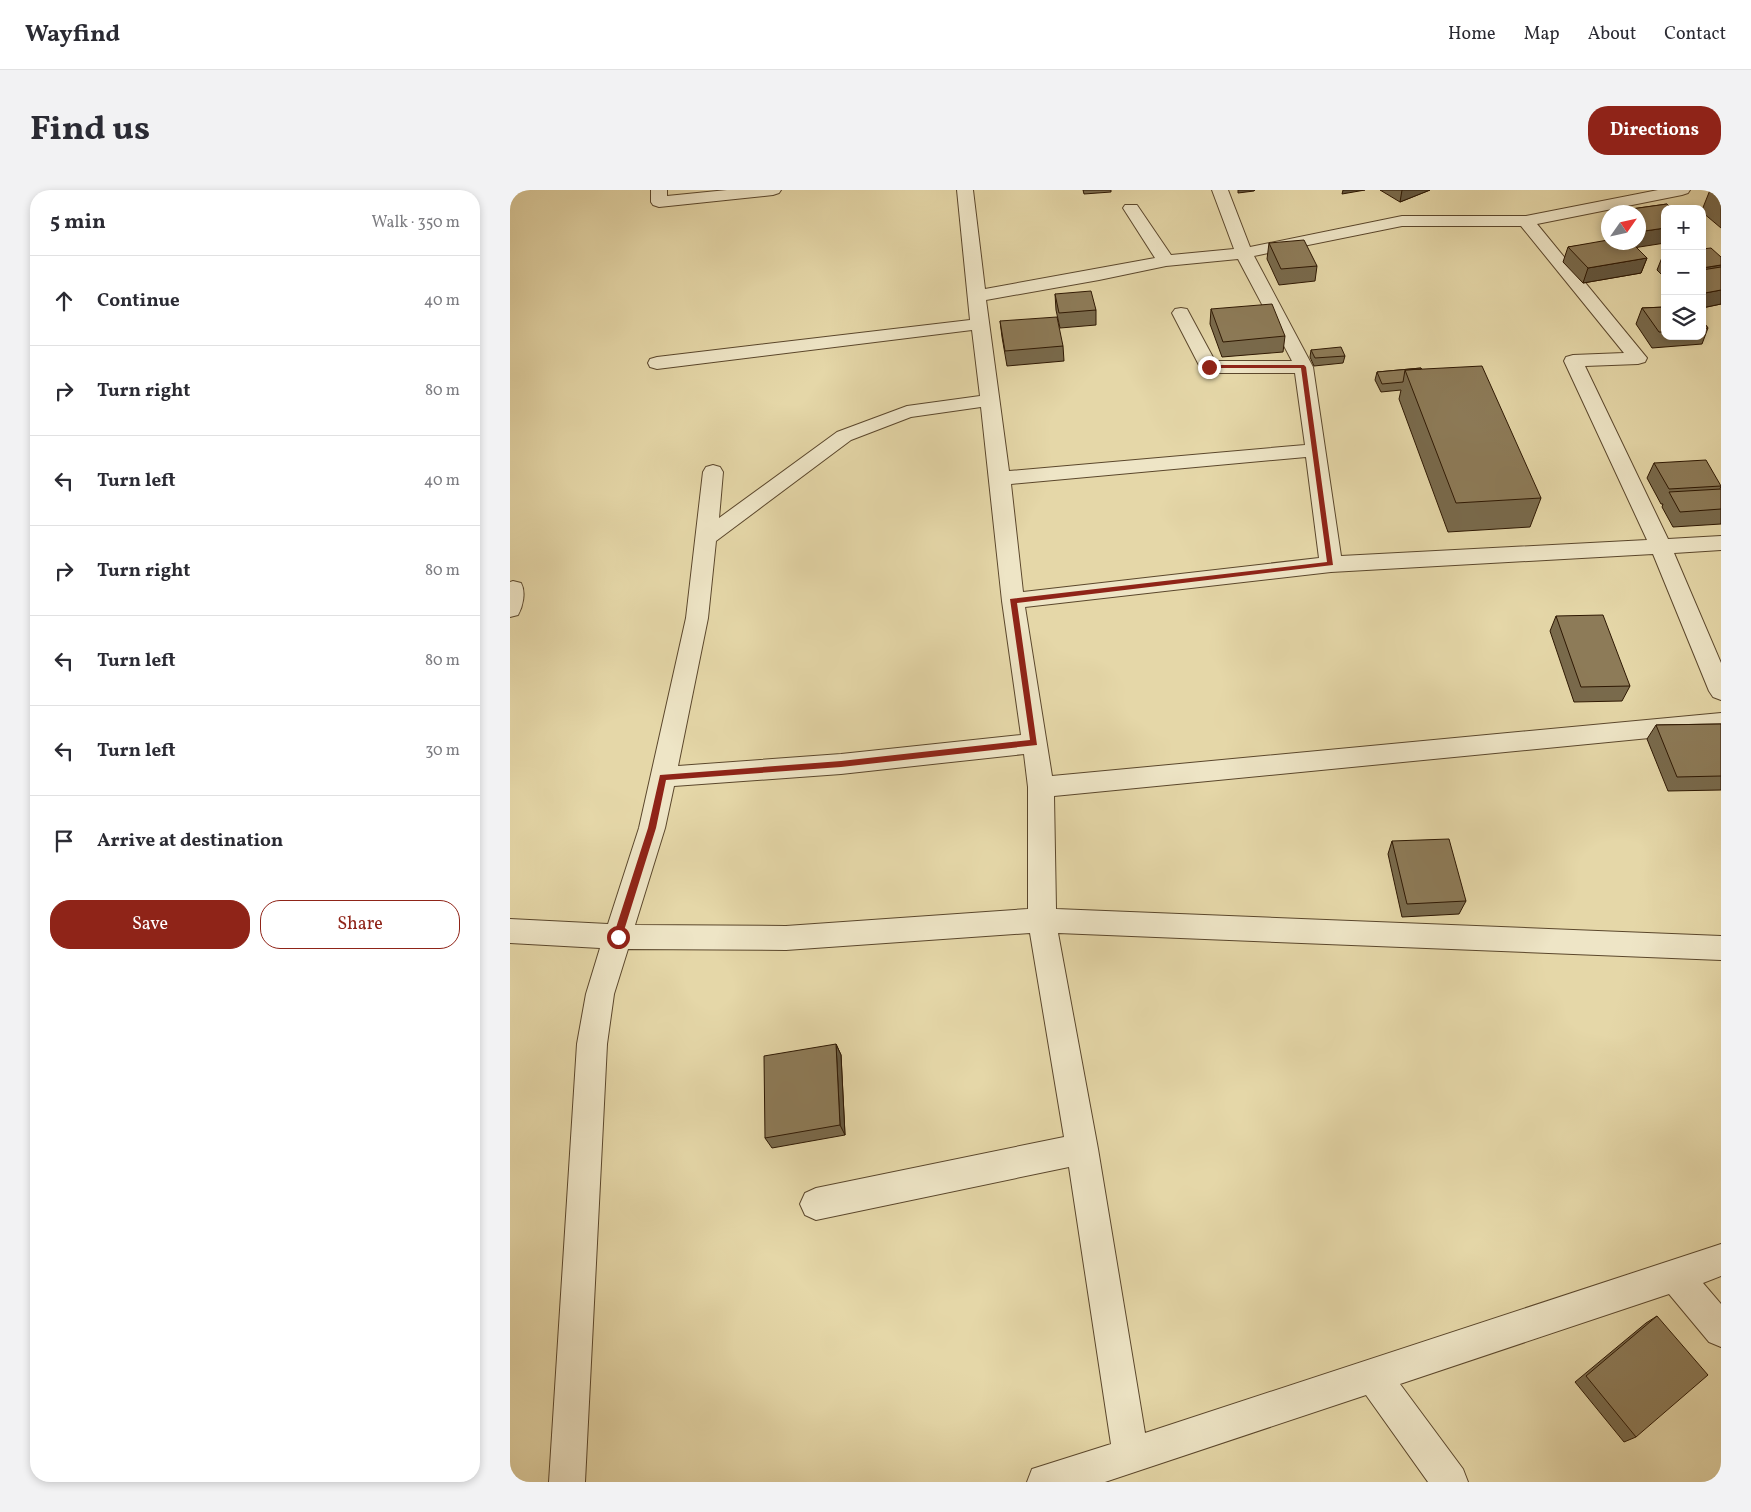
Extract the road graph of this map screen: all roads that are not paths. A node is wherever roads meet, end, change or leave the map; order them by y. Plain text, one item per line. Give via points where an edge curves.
1 (659, 190) edge
2 (773, 190) edge
3 (965, 190) edge
4 (1220, 190) edge
5 (1673, 191) edge
6 (1131, 208) dead end
7 (1526, 222) junction
8 (1244, 253) junction
9 (1166, 261) junction
10 (977, 296) junction
11 (1181, 313) dead end
12 (980, 324) junction
13 (657, 363) dead end
14 (1304, 367) junction
15 (990, 400) junction
16 (1315, 450) junction
17 (713, 472) dead end
18 (1000, 478) junction
19 (706, 538) junction
20 (1721, 542) edge
21 (1660, 545) junction
22 (1331, 564) junction
23 (1013, 600) junction
24 (1721, 691) edge
25 (1721, 722) edge
26 (1034, 743) junction
27 (662, 777) junction
28 (1041, 786) junction
29 (1042, 920) junction
30 (510, 931) edge
31 (618, 937) junction
32 (1721, 948) edge
33 (1082, 1149) junction
34 (816, 1204) dead end
35 (1721, 1260) edge
36 (1675, 1276) junction
37 (1721, 1330) edge
38 (1373, 1376) junction
39 (1131, 1456) junction
40 (567, 1482) edge
41 (1045, 1482) edge
42 (1450, 1482) edge

1 - 2 street via 659,202
3 - 10 street
4 - 8 street
5 - 7 street
6 - 9 street
7 - 8 street via 1402,222
7 - 21 street via 1638,358 1574,361
8 - 9 street
8 - 14 street
9 - 10 street via 1099,276
10 - 12 street
11 - 14 street via 1209,367
12 - 13 street
12 - 15 street
14 - 16 street
15 - 18 street
15 - 19 street via 907,412 844,436
16 - 18 street
16 - 22 street
17 - 19 street
18 - 23 street
19 - 27 street via 697,618
20 - 21 street
21 - 22 street
21 - 24 street
22 - 23 street
23 - 26 street
25 - 28 street
26 - 27 street via 841,764
26 - 28 street
27 - 31 street via 652,828
28 - 29 street
29 - 31 street via 786,938
29 - 32 street
29 - 33 street
30 - 31 street
31 - 40 street via 600,994 592,1044
33 - 34 street
33 - 39 street
35 - 36 street
36 - 37 street
36 - 38 street
38 - 39 street
38 - 42 street
39 - 41 street

